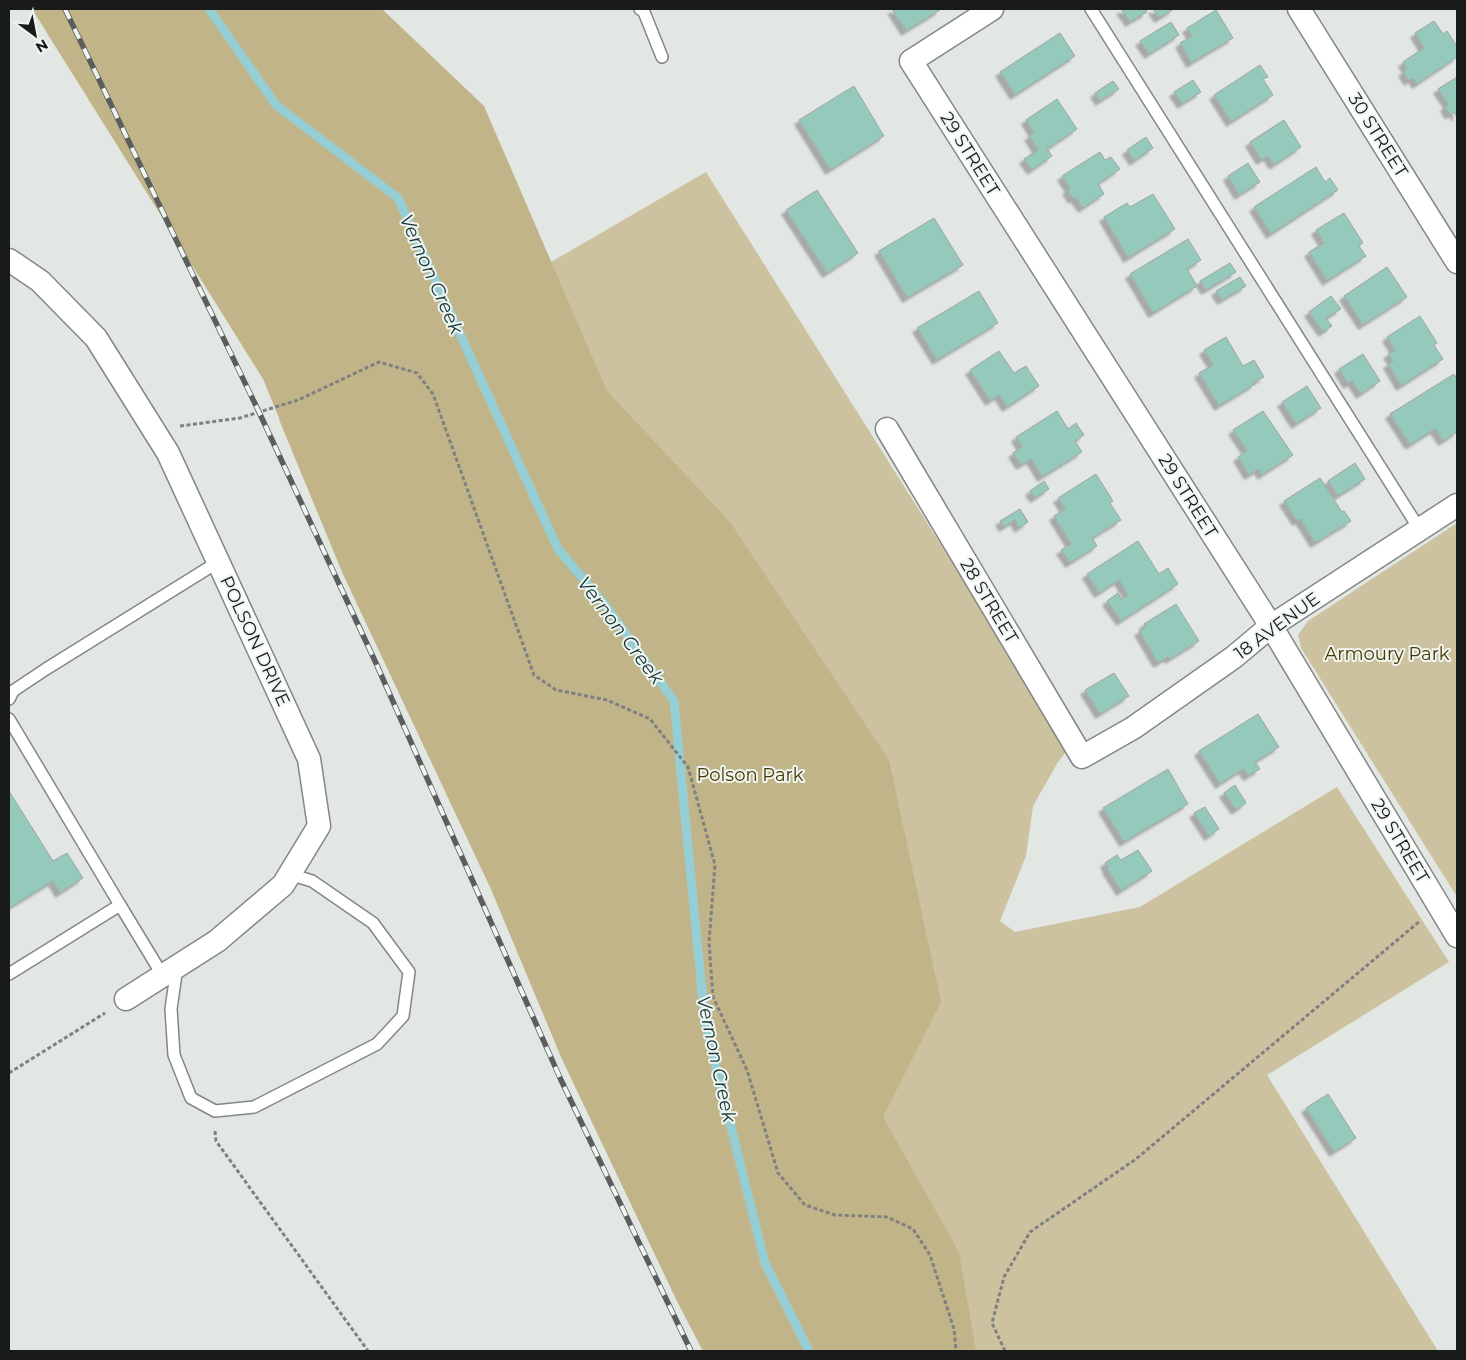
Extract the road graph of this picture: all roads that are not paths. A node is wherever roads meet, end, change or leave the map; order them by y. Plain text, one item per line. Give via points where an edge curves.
1 (640, 9) edge
2 (992, 9) edge
3 (1091, 9) edge
4 (1299, 9) edge
5 (662, 57) dead end
6 (9, 260) edge
7 (1457, 262) edge
8 (886, 429) dead end
9 (1457, 505) edge
10 (1420, 530) junction
11 (218, 562) junction
12 (1271, 626) junction
13 (9, 699) edge
14 (9, 719) edge
15 (1098, 748) joint
16 (289, 874) junction
17 (120, 905) junction
18 (1457, 936) edge
19 (170, 971) junction
20 (9, 974) edge
21 (126, 999) road end

1 - 5 lane
2 - 12 street, 29 STREET via 911,61
3 - 10 lane
4 - 7 street, 30 STREET
6 - 11 street, POLSON DRIVE via 40,281 96,338 168,452
8 - 15 street, 28 STREET via 1082,757
9 - 10 street, 18 AVENUE
10 - 12 street, 18 AVENUE
11 - 13 lane via 12,691
11 - 16 street, POLSON DRIVE via 309,759 319,826
12 - 15 street, 18 AVENUE via 1234,657 1134,728
12 - 18 street, 29 STREET
14 - 17 lane
16 - 19 street, POLSON DRIVE via 283,885 217,941
16 - 19 lane via 312,881 373,923 409,972 403,1016 378,1044 254,1107 214,1110 191,1098 174,1055
17 - 19 lane
17 - 20 lane
19 - 21 street, POLSON DRIVE

